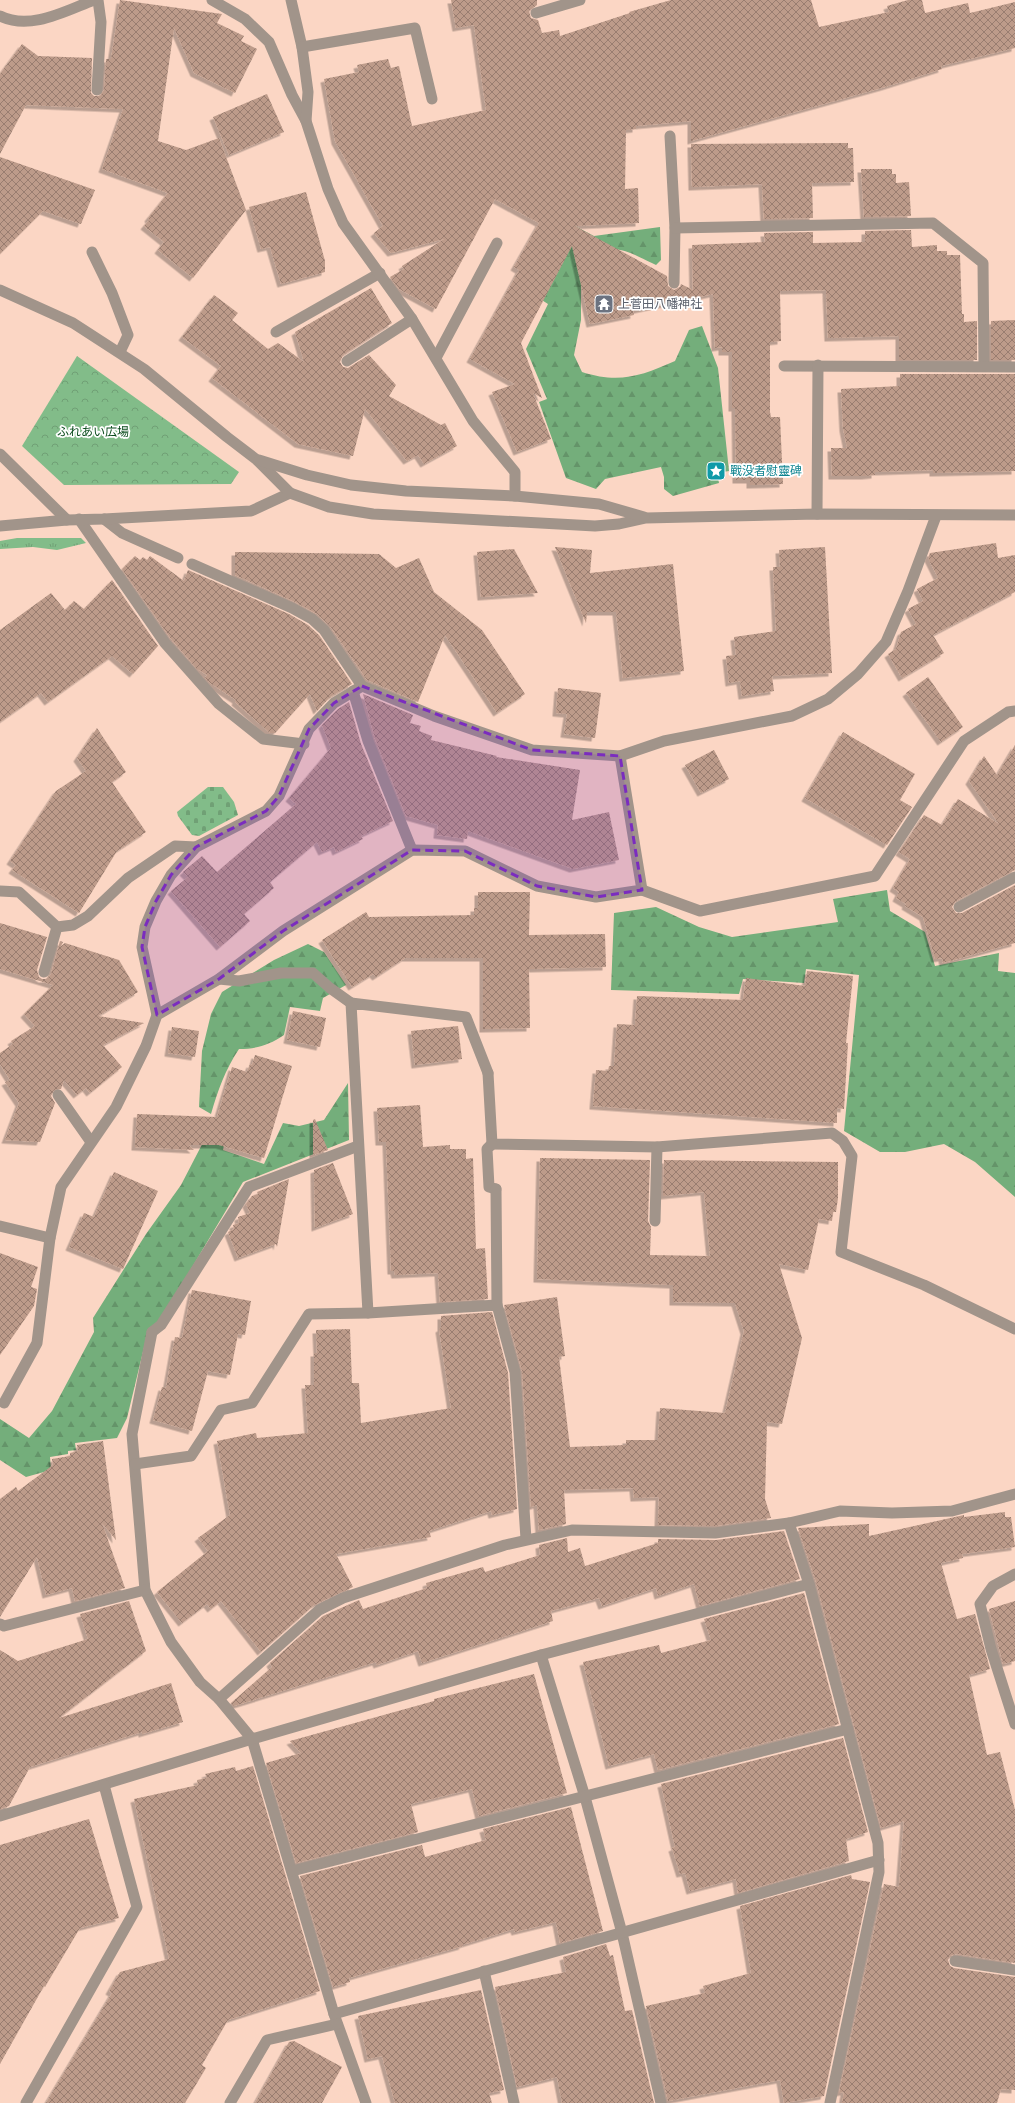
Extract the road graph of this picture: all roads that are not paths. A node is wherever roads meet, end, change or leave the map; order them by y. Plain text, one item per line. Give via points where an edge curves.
1 (94, 0) edge
2 (98, 0) edge
3 (212, 0) edge
4 (291, 0) edge
5 (580, 0) edge
6 (536, 14) dead end
7 (0, 16) edge
8 (302, 48) junction
9 (97, 90) dead end
10 (432, 100) dead end
11 (306, 121) junction
12 (670, 136) dead end
13 (674, 228) junction
14 (497, 243) dead end
15 (92, 252) dead end
16 (380, 273) junction
17 (674, 283) dead end
18 (0, 290) edge
19 (412, 319) junction
20 (276, 332) dead end
21 (120, 352) junction
22 (436, 358) junction
23 (347, 361) dead end
24 (818, 365) junction
25 (784, 366) dead end
26 (984, 366) junction
27 (1015, 367) edge
28 (0, 454) edge
29 (257, 460) junction
30 (290, 493) junction
31 (515, 496) junction
32 (817, 514) junction
33 (1015, 515) edge
34 (936, 516) junction
35 (646, 518) junction
36 (78, 519) junction
37 (67, 520) junction
38 (104, 520) junction
39 (0, 526) edge
40 (178, 558) dead end
41 (192, 564) dead end
42 (357, 689) junction
43 (1015, 711) edge
44 (304, 744) junction
45 (620, 756) junction
46 (196, 847) junction
47 (412, 850) junction
48 (1015, 877) edge
49 (642, 890) junction
50 (0, 891) edge
51 (959, 907) dead end
52 (57, 927) junction
53 (44, 972) dead end
54 (219, 979) junction
55 (352, 1003) junction
56 (157, 1015) junction
57 (58, 1095) dead end
58 (91, 1142) junction
59 (492, 1144) junction
60 (358, 1146) junction
61 (657, 1147) junction
62 (655, 1221) dead end
63 (0, 1226) edge
64 (50, 1238) junction
65 (497, 1305) junction
66 (368, 1312) junction
67 (1015, 1329) edge
68 (4, 1403) dead end
69 (134, 1464) junction
70 (1015, 1494) edge
71 (789, 1523) junction
72 (526, 1539) junction
73 (1015, 1574) edge
74 (809, 1584) junction
75 (145, 1590) junction
76 (0, 1624) edge
77 (540, 1655) junction
78 (219, 1699) junction
79 (1015, 1724) edge
80 (848, 1730) junction
81 (252, 1739) junction
82 (104, 1784) junction
83 (585, 1797) junction
84 (0, 1816) edge
85 (879, 1860) junction
86 (292, 1871) junction
87 (622, 1933) junction
88 (955, 1960) dead end
89 (1015, 1970) edge
90 (484, 1972) junction
91 (336, 2019) junction
92 (26, 2103) edge
93 (230, 2103) edge
94 (366, 2103) edge
95 (514, 2103) edge
96 (661, 2103) edge
97 (830, 2103) edge

1 - 7 street via 44,19 10,20
2 - 9 street via 101,22
3 - 11 street via 245,19 269,42
4 - 8 street
5 - 6 street
8 - 10 street via 415,28
8 - 11 street via 308,92
11 - 16 street via 328,189 343,223
12 - 13 street
13 - 17 street
13 - 26 street via 933,223 983,263
14 - 22 street
15 - 21 street via 112,293 128,336
16 - 19 street
16 - 20 street
18 - 21 street via 72,323
19 - 22 street
19 - 23 street
21 - 29 street
22 - 31 street via 473,421 514,472
24 - 25 street
24 - 26 street
24 - 32 street
26 - 27 street
28 - 37 street
29 - 30 street
29 - 31 street via 351,485 406,491
30 - 35 street via 329,507 373,514 595,526
30 - 38 street via 251,510
31 - 35 street via 599,504
32 - 34 street
32 - 35 street
33 - 34 street
34 - 45 street via 886,642 858,674 828,699 792,716 664,741
36 - 37 street
36 - 38 street
36 - 44 street via 165,643 219,704 263,740
37 - 39 street
38 - 40 street via 122,533
41 - 42 street via 312,619 324,630
42 - 44 street via 334,703 309,729
42 - 45 street via 532,750
42 - 47 street via 368,741
43 - 49 street via 1008,712 964,741 875,876 700,911
44 - 46 street via 279,796 266,811
45 - 49 street
46 - 52 street via 174,846 128,878 88,916 73,925
46 - 56 street via 171,875 145,927 142,948
47 - 49 street via 465,851 536,886 596,898
47 - 54 street via 283,931
48 - 51 street
50 - 52 street via 18,892
52 - 53 street
54 - 55 street via 239,981 281,973 313,973
54 - 56 street
55 - 59 street via 466,1017 488,1073
55 - 60 street
56 - 58 street via 146,1046 116,1107
57 - 58 street
58 - 64 street via 61,1186
59 - 61 street
59 - 65 street via 487,1149 489,1188 496,1189
60 - 66 street
60 - 69 street via 249,1187 161,1325 152,1332 132,1434
61 - 62 street
61 - 67 street via 832,1133 843,1141 852,1156 841,1252 924,1285
63 - 64 street
64 - 68 street via 37,1344
65 - 66 street
65 - 72 street via 515,1372
66 - 69 street via 309,1314 252,1403 221,1410 191,1456
69 - 75 street
70 - 71 street via 952,1511 840,1511
71 - 72 street via 715,1533 572,1530
71 - 74 street
72 - 78 street via 350,1596 319,1610
73 - 79 street via 993,1586 980,1604 991,1649
74 - 77 street
74 - 80 street
75 - 76 street via 4,1626
75 - 78 street via 171,1642 200,1682
77 - 81 street
77 - 83 street
78 - 81 street
80 - 83 street
80 - 85 street via 878,1844
81 - 82 street
81 - 86 street
82 - 84 street
82 - 92 street via 136,1907
83 - 86 street
83 - 87 street
85 - 87 street
85 - 97 street via 880,1872
86 - 91 street
87 - 90 street
87 - 96 street
88 - 89 street
90 - 91 street
90 - 95 street
91 - 93 street via 267,2040
91 - 94 street

